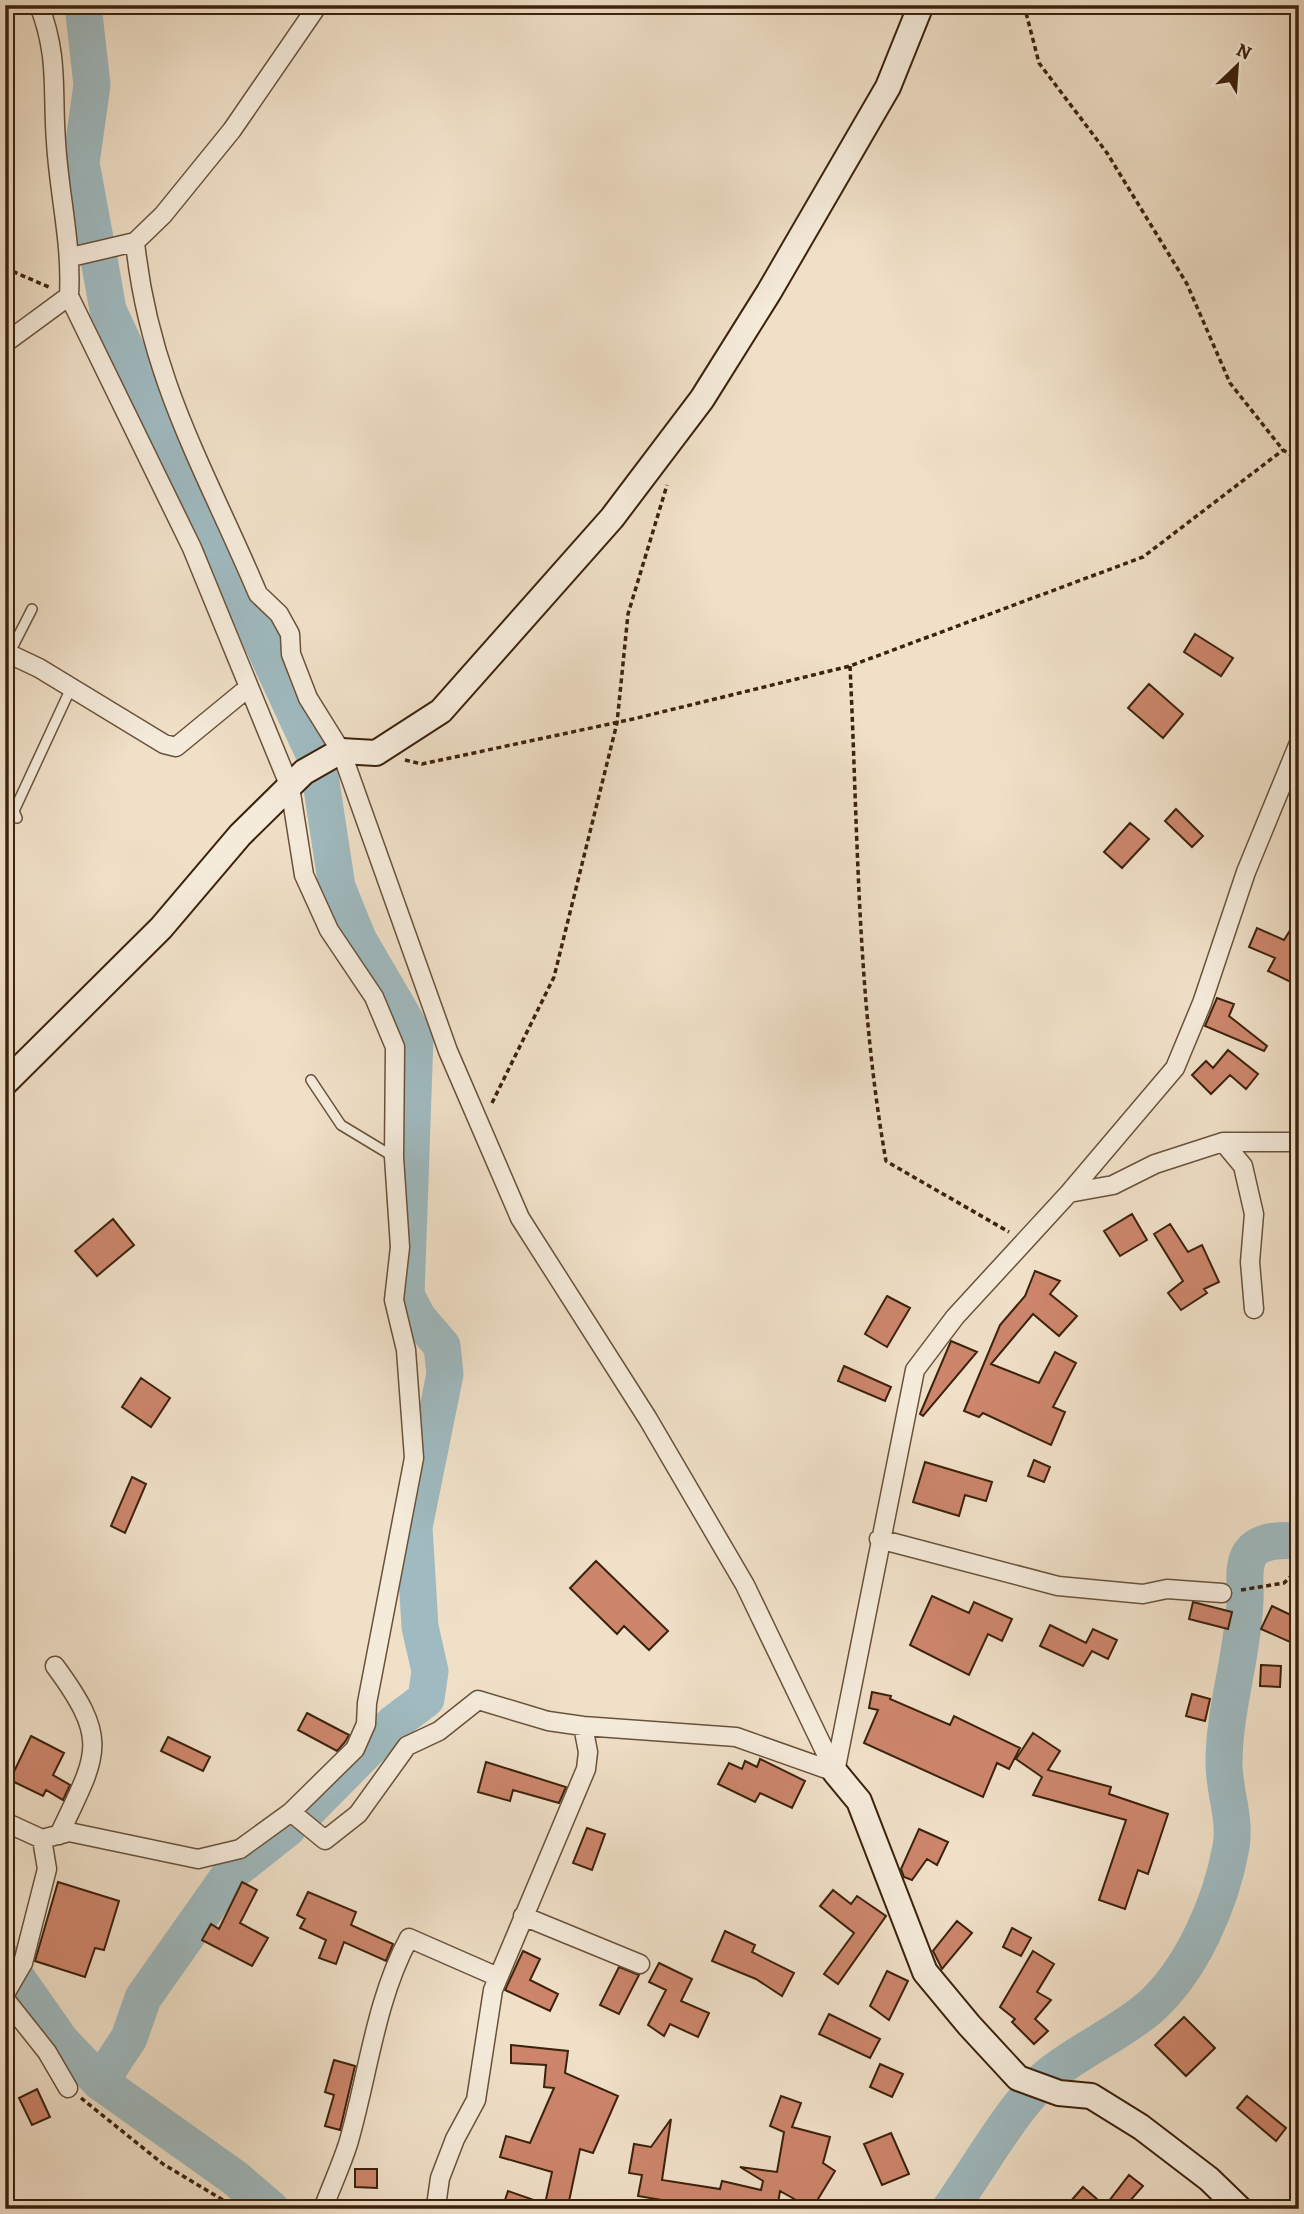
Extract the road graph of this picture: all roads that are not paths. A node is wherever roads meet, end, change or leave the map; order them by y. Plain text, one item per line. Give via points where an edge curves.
1 (39, 5) edge
2 (318, 5) edge
3 (921, 5) edge
4 (135, 242) junction
5 (71, 257) junction
6 (69, 296) junction
7 (5, 343) edge
8 (32, 609) dead end
9 (7, 653) edge
10 (249, 687) junction
11 (71, 688) junction
12 (1299, 743) edge
13 (341, 751) junction
14 (290, 786) junction
15 (17, 818) dead end
16 (311, 1080) dead end
17 (5, 1083) edge
18 (1223, 1142) junction
19 (1299, 1142) edge
20 (394, 1157) junction
21 (1069, 1193) junction
22 (1254, 1310) dead end
23 (879, 1539) junction
24 (1222, 1593) road end
25 (55, 1666) dead end
26 (583, 1726) junction
27 (835, 1772) junction
28 (291, 1812) junction
29 (5, 1822) edge
30 (50, 1837) junction
31 (523, 1916) junction
32 (640, 1964) dead end
33 (498, 1977) junction
34 (6, 1994) edge
35 (68, 2088) road end
36 (436, 2206) dead end
37 (323, 2209) edge
38 (1240, 2209) edge

1 - 5 street via 51,37 55,142
2 - 4 street via 224,141 185,191
3 - 13 street via 888,87 769,292 702,399 612,518 441,711 376,753
4 - 5 street
4 - 13 street via 140,292 169,394 258,594 279,614 290,634 291,654 308,698
5 - 6 street
6 - 7 street
6 - 10 street via 192,548
8 - 9 lane
9 - 11 street
10 - 11 street via 176,747
10 - 14 street
11 - 15 lane via 14,811
12 - 21 street via 1246,872 1175,1068
13 - 14 street via 304,772
13 - 27 street via 448,1051 520,1218 648,1419 745,1585
14 - 17 street via 240,835 161,928
14 - 20 street via 304,875 329,930 374,997 395,1047
16 - 20 lane via 341,1125
18 - 19 street
18 - 21 street via 1155,1164 1113,1185
18 - 22 street via 1243,1166 1254,1214 1250,1262
20 - 28 street via 400,1247 394,1300 406,1350 414,1458 366,1724 355,1749
21 - 23 street via 956,1317 915,1370
23 - 24 street via 1058,1586 1143,1594 1167,1588
23 - 27 street
25 - 30 street via 89,1718 95,1751
26 - 27 street via 736,1737
26 - 28 street via 548,1721 478,1700 439,1731 407,1746 358,1814 325,1840
26 - 31 street via 586,1769
27 - 38 street via 859,1801 925,1972 1018,2078 1059,2093 1091,2096 1141,2127
28 - 30 street via 240,1849 198,1859 69,1832
29 - 30 street
30 - 34 street via 47,1870 23,1963
31 - 32 street
31 - 33 street
33 - 36 street via 475,2100 440,2178
33 - 37 street via 409,1938 399,1956 363,2075 348,2144
34 - 35 street

